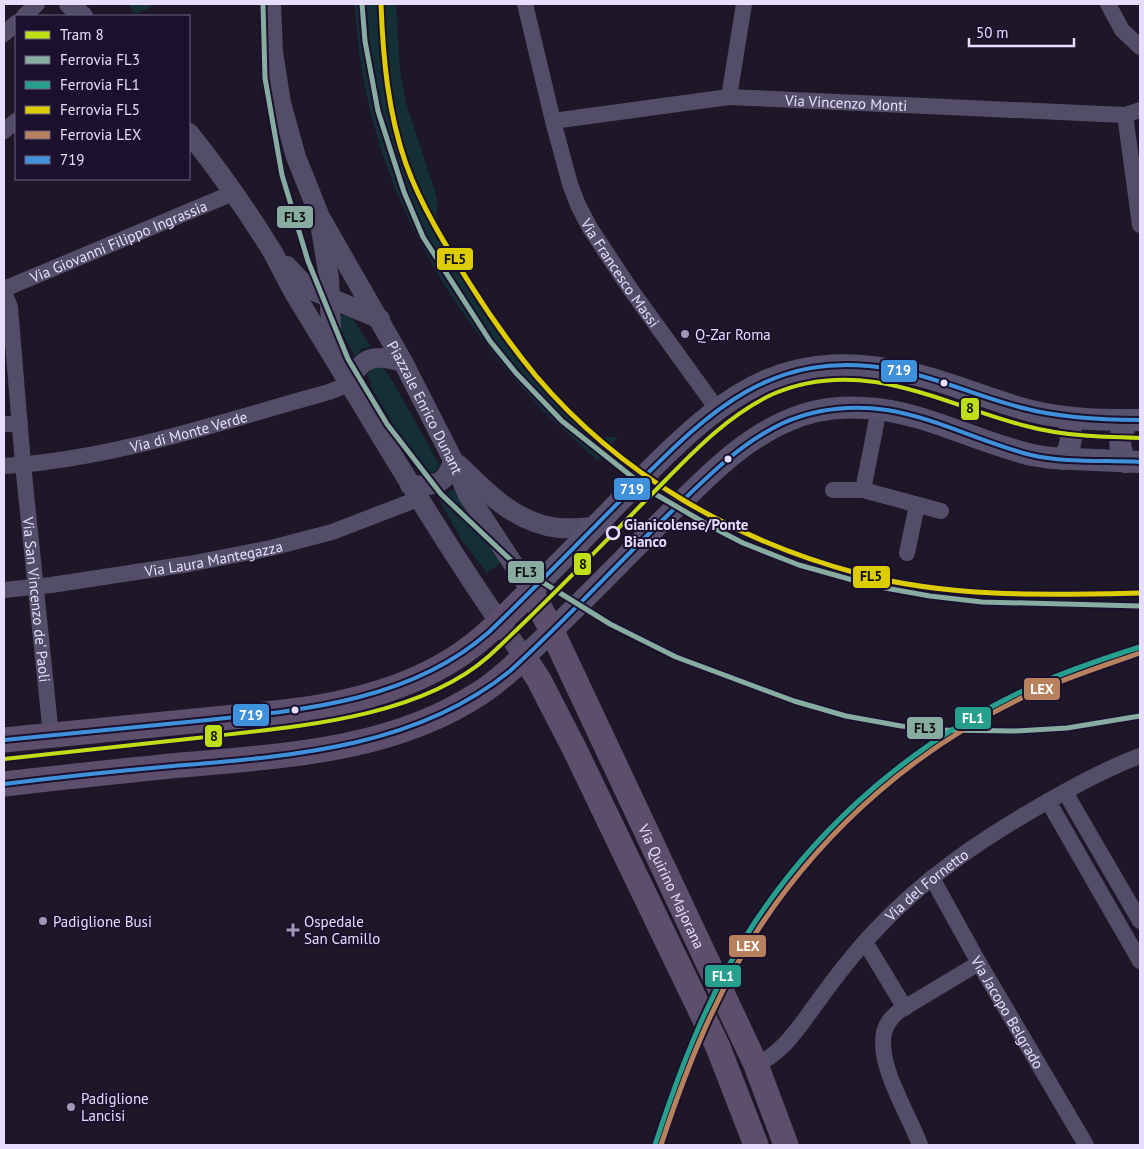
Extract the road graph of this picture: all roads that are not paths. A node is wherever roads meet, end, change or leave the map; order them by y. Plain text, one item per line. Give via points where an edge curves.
1 (37, 4) edge
2 (69, 4) edge
3 (271, 4) edge
4 (525, 4) edge
5 (744, 4) edge
6 (1108, 4) edge
7 (25, 15) edge
8 (82, 15) edge
9 (15, 25) edge
10 (4, 34) edge
11 (1140, 47) edge
12 (729, 97) junction
13 (1132, 112) edge
14 (553, 121) junction
15 (15, 122) edge
16 (4, 131) edge
17 (190, 134) edge
18 (233, 193) junction
19 (320, 217) junction
20 (1140, 225) edge
21 (272, 252) junction
22 (326, 257) junction
23 (294, 273) junction
24 (4, 291) edge
25 (330, 298) junction
26 (380, 319) junction
27 (332, 354) junction
28 (403, 362) junction
29 (349, 384) junction
30 (718, 409) junction
31 (879, 409) junction
32 (1066, 417) junction
33 (1136, 420) edge
34 (12, 424) edge
35 (1063, 459) junction
36 (453, 460) junction
37 (1133, 462) edge
38 (24, 464) junction
39 (4, 466) edge
40 (833, 490) dead end
41 (863, 490) junction
42 (414, 492) junction
43 (917, 505) junction
44 (940, 511) dead end
45 (594, 527) junction
46 (906, 553) dead end
47 (36, 587) junction
48 (4, 590) edge
49 (531, 591) junction
50 (499, 622) junction
51 (552, 631) junction
52 (524, 657) junction
53 (51, 735) junction
54 (4, 740) edge
55 (1140, 756) edge
56 (4, 784) edge
57 (1065, 792) junction
58 (1048, 801) junction
59 (932, 878) junction
60 (1140, 921) edge
61 (864, 942) junction
62 (1140, 962) edge
63 (979, 963) junction
64 (905, 1008) junction
65 (718, 1047) junction
66 (756, 1065) junction
67 (756, 1145) edge
68 (786, 1145) edge
69 (920, 1145) edge
70 (1086, 1145) edge

1 - 7 street
2 - 8 street
3 - 19 street via 273,58 282,109 296,157
4 - 14 street, Via Francesco Massi
5 - 12 street
6 - 11 street via 1122,30
9 - 10 street
12 - 13 street, Via Vincenzo Monti
12 - 14 street, Via Vincenzo Monti
13 - 20 street
14 - 30 street, Via Francesco Massi via 570,184 582,213 631,290
15 - 16 street
17 - 18 street
18 - 21 street
18 - 24 street, Via Giovanni Filippo Ingrassia
19 - 22 street
19 - 26 street, Piazzale Enrico Dunant
21 - 23 street
21 - 27 street
22 - 23 street via 315,272 306,275
22 - 25 street
23 - 25 street via 308,287
24 - 34 street, Via San Vincenzo de' Paoli via 10,307
25 - 26 street
25 - 27 street
26 - 28 street, Piazzale Enrico Dunant
27 - 29 street
28 - 29 street via 383,358 368,360 357,368
28 - 36 street, Piazzale Enrico Dunant
29 - 38 street, Via di Monte Verde via 172,436 79,457
29 - 42 street
30 - 32 main road via 745,390 779,375 812,367 855,365 915,374 1024,409
30 - 45 main road via 670,450
31 - 35 main road via 1021,453
31 - 41 street
31 - 51 main road via 845,408 812,413 786,421 753,440 701,483
32 - 33 main road
32 - 35 main road via 1071,427 1071,438 1068,453
33 - 37 main road via 1123,428 1120,438 1121,451
34 - 38 street, Via San Vincenzo de' Paoli
35 - 37 main road
36 - 42 street via 448,474 441,481
36 - 45 street via 489,495 516,514 552,527
36 - 49 street, Piazzale Enrico Dunant via 468,495
38 - 39 street, Via di Monte Verde
38 - 47 street, Via San Vincenzo de' Paoli
40 - 41 street
41 - 43 street
42 - 47 street, Via Laura Mantegazza via 332,532 304,540 189,564
42 - 50 street
43 - 44 street
43 - 46 street
45 - 49 main road
47 - 48 street, Via Laura Mantegazza
47 - 53 street, Via San Vincenzo de' Paoli
49 - 50 main road
49 - 51 main road, Piazzale Enrico Dunant
50 - 52 street
50 - 53 main road via 473,646 443,665 347,702 284,712
51 - 52 main road
51 - 66 main road, Via Quirino Majorana
52 - 56 main road via 465,702 412,726 358,743 281,756
52 - 65 main road, Via Quirino Majorana via 575,750
53 - 54 main road
55 - 57 street, Via del Fornetto
57 - 58 street, Via del Fornetto
57 - 60 street
58 - 59 street, Via del Fornetto via 988,836
58 - 62 street
59 - 61 street, Via del Fornetto
59 - 63 street, Via Jacopo Belgrado
61 - 64 street
61 - 66 street, Via del Fornetto via 787,1042 772,1057
63 - 64 street
63 - 70 street, Via Jacopo Belgrado
64 - 69 street via 886,1026 883,1044 890,1075
65 - 66 main road via 737,1062
65 - 67 main road, Via Quirino Majorana
66 - 68 main road, Via Quirino Majorana

